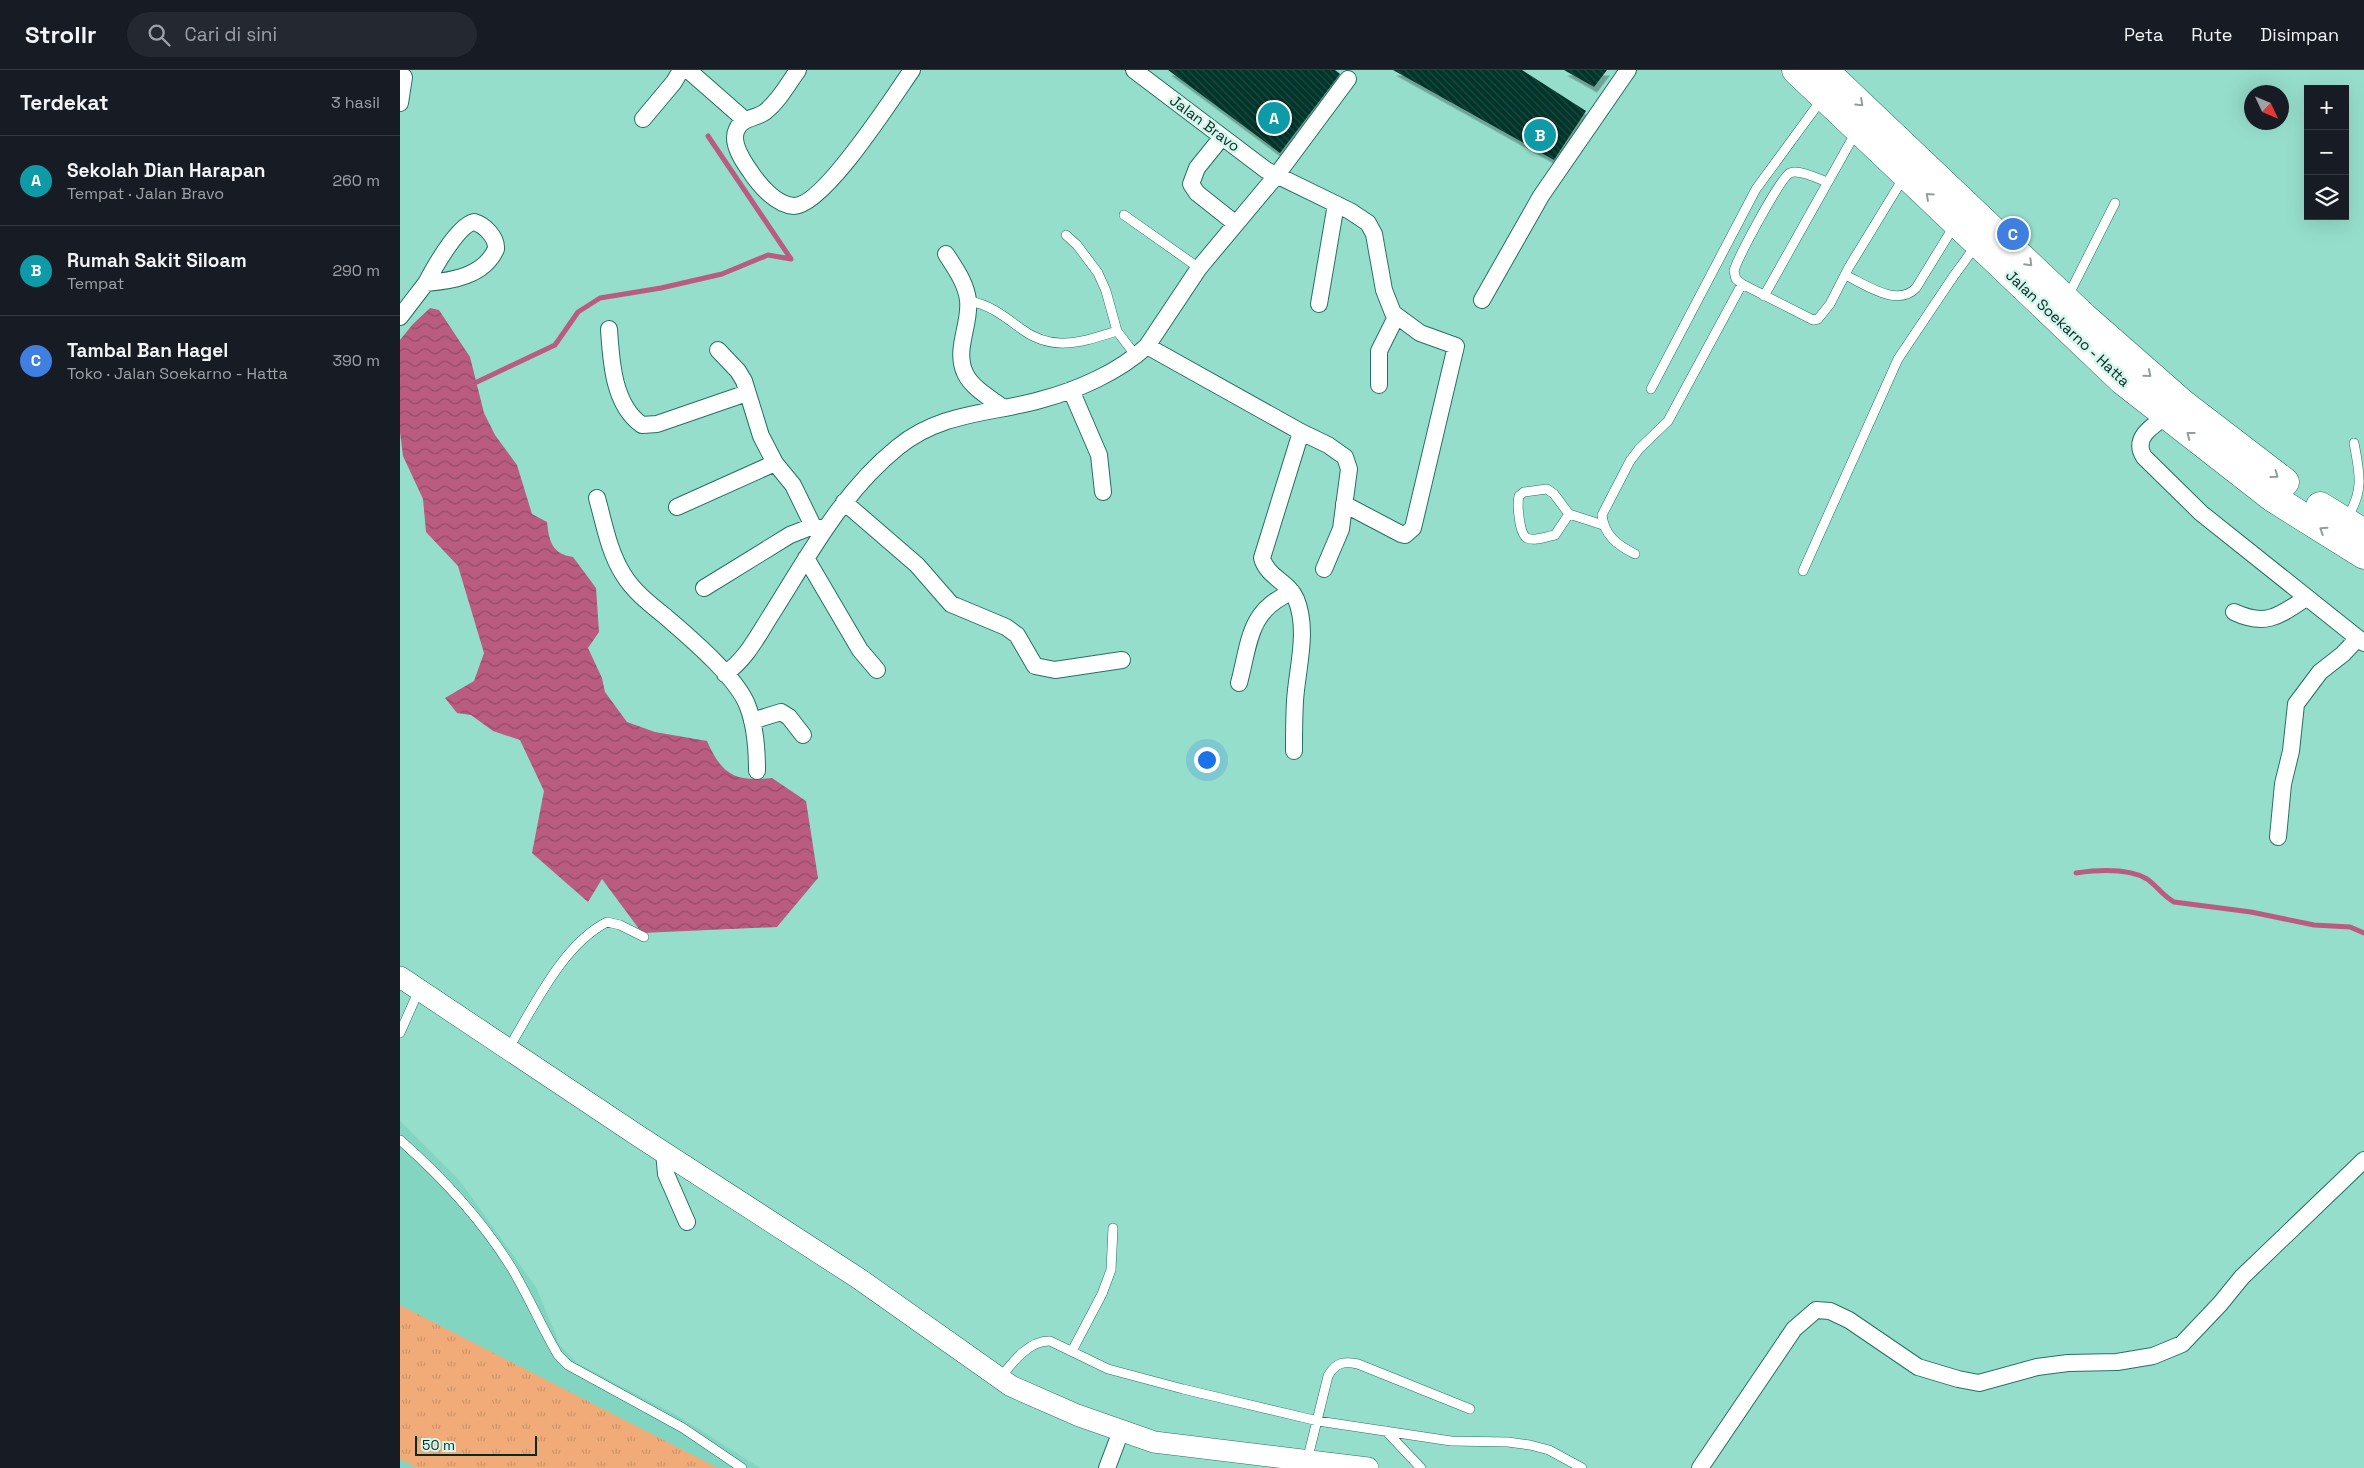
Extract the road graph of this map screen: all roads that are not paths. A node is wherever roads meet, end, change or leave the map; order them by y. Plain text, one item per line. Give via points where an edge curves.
1 (681, 70) edge
2 (688, 70) edge
3 (798, 70) edge
4 (912, 70) edge
5 (1134, 70) edge
6 (1628, 70) edge
7 (1796, 70) edge
8 (404, 75) edge
9 (1348, 79) dead end
10 (1824, 83) edge
11 (400, 103) edge
12 (644, 119) dead end
13 (745, 120) junction
14 (1858, 128) junction
15 (1222, 137) junction
16 (1914, 168) junction
17 (1276, 176) junction
18 (1828, 182) junction
19 (2115, 203) dead end
20 (1336, 204) junction
21 (1124, 215) dead end
22 (1957, 221) junction
23 (1236, 224) junction
24 (1066, 235) dead end
25 (1979, 242) junction
26 (946, 254) dead end
27 (1199, 268) junction
28 (1845, 275) junction
29 (426, 283) dead end
30 (1742, 284) junction
31 (1764, 296) junction
32 (1482, 300) dead end
33 (968, 301) junction
34 (2066, 301) junction
35 (1319, 304) dead end
36 (1396, 317) junction
37 (400, 318) edge
38 (609, 329) dead end
39 (1116, 331) junction
40 (718, 350) dead end
41 (1142, 351) junction
42 (1378, 385) dead end
43 (1651, 389) dead end
44 (1071, 390) junction
45 (747, 393) junction
46 (1002, 407) junction
47 (2167, 416) junction
48 (1301, 432) junction
49 (2354, 443) dead end
50 (775, 463) junction
51 (1103, 492) dead end
52 (597, 498) dead end
53 (844, 502) junction
54 (1344, 504) junction
55 (677, 507) dead end
56 (1568, 514) junction
57 (1603, 525) junction
58 (2354, 527) edge
59 (818, 528) junction
60 (1635, 554) dead end
61 (2364, 556) edge
62 (806, 558) junction
63 (1324, 569) dead end
64 (1803, 571) dead end
65 (704, 588) dead end
66 (1292, 592) junction
67 (2306, 598) junction
68 (2234, 612) dead end
69 (2361, 640) edge
70 (1122, 660) dead end
71 (877, 670) dead end
72 (725, 674) junction
73 (1239, 684) dead end
74 (752, 721) junction
75 (803, 735) dead end
76 (1294, 751) dead end
77 (757, 771) dead end
78 (2278, 837) dead end
79 (644, 937) dead end
80 (400, 976) edge
81 (420, 990) junction
82 (400, 1033) edge
83 (508, 1049) junction
84 (400, 1140) edge
85 (664, 1152) junction
86 (2364, 1160) edge
87 (687, 1222) dead end
88 (1114, 1228) dead end
89 (1072, 1351) junction
90 (1000, 1378) junction
91 (1470, 1409) dead end
92 (1318, 1421) junction
93 (1386, 1431) junction
94 (1121, 1432) junction
95 (1306, 1461) junction
96 (742, 1468) edge
97 (1107, 1468) edge
98 (1368, 1468) edge
99 (1422, 1468) edge
100 (1582, 1468) edge
101 (1700, 1468) edge

1 - 12 street
2 - 13 street
3 - 13 street via 767,110
4 - 13 street via 838,172 816,196 800,205 779,201 750,172 736,141 737,129
5 - 15 street, Jalan Bravo
6 - 32 street via 1541,196
7 - 10 highway, Jalan Soekarno - Hatta
8 - 11 street
9 - 17 street
10 - 14 highway, Jalan Soekarno - Hatta
10 -> 16 highway, Jalan Soekarno - Hatta
10 - 43 lane via 1756,189
14 - 16 highway, Jalan Soekarno - Hatta
14 - 18 lane
15 - 17 street, Jalan Bravo
15 - 23 street via 1197,168 1191,184 1197,193
22 -> 16 highway, Jalan Soekarno - Hatta
16 - 28 lane
16 -> 34 highway, Jalan Soekarno - Hatta
17 - 20 street, Jalan Bravo
17 - 23 street
18 - 30 lane via 1797,173 1786,177 1735,268 1735,277
18 - 31 lane
19 - 34 lane
20 - 35 street
20 - 36 street, Jalan Bravo via 1370,226 1386,298
21 - 27 lane
22 - 25 highway, Jalan Soekarno - Hatta
22 - 28 lane via 1916,288 1904,296 1886,294
23 - 27 street
24 - 39 lane via 1089,260 1103,282
25 - 47 highway, Jalan Soekarno - Hatta via 2123,381
25 - 64 lane via 1898,359
26 - 33 street via 960,276
27 - 41 street
28 - 31 lane via 1830,304 1816,320 1806,319
29 - 37 street
30 - 31 lane
30 - 57 lane via 1668,421 1630,461 1602,515
33 - 39 lane via 986,306 1022,330 1058,343 1080,342
33 - 46 street via 961,361 965,374
34 -> 58 highway, Jalan Soekarno - Hatta via 2182,403 2273,475
36 - 42 street via 1379,351
36 - 54 street via 1420,333 1456,346 1416,521 1412,530 1403,535
38 - 45 street via 614,381 634,418 642,425 657,424
39 - 41 lane
40 - 45 street via 738,371
41 - 44 street via 1110,372
41 - 48 street
44 - 46 street via 1039,401
44 - 51 street via 1099,455
45 - 50 street via 760,436
46 - 53 street via 924,428 877,466
61 -> 47 highway, Jalan Soekarno - Hatta via 2273,498
47 - 67 street via 2141,438 2140,448 2144,457 2201,513
48 - 54 street via 1347,459
48 - 66 street via 1262,558 1268,570
49 - 58 lane via 2361,492
50 - 55 street
50 - 59 street via 793,485
52 - 72 street via 623,575
53 - 59 street
53 - 70 street via 917,565 951,604 1016,635 1035,666 1055,670
54 - 63 street via 1341,529
56 - 56 lane via 1547,489 1524,492 1519,496 1522,533 1526,538 1532,540 1555,535
56 - 57 lane
57 - 60 lane via 1612,540
59 - 62 street
59 - 65 street via 790,535
62 - 71 street via 860,650
62 - 72 street via 751,649
66 - 73 street via 1275,600 1259,615
66 - 76 street via 1302,638 1295,701
67 - 68 street via 2269,619 2255,620
67 - 69 street
69 - 78 street via 2320,672 2296,704
72 - 74 street via 743,697
74 - 75 street via 780,712 789,717
74 - 77 street
79 - 83 lane via 615,922 607,922 581,941 566,956
80 - 81 street
81 - 82 lane
81 - 83 street
83 - 85 street
84 - 96 lane via 447,1184 487,1232 563,1360 683,1428
85 - 87 street via 666,1174
85 - 90 street via 858,1278
86 - 101 street via 2242,1277 2182,1344 2152,1356 2117,1362 2068,1362 1979,1383 1918,1366 1848,1320 1816,1310 1794,1329
88 - 89 lane via 1111,1270
89 - 90 lane via 1050,1340 1040,1342 1022,1354
89 - 92 lane via 1108,1369
90 - 94 street via 1011,1386
91 - 92 lane via 1343,1361 1328,1376
92 - 93 lane
92 - 95 lane
93 - 99 lane
93 - 100 lane via 1452,1441 1530,1445 1549,1450
94 - 95 street via 1154,1442
94 - 97 street
95 - 98 street

